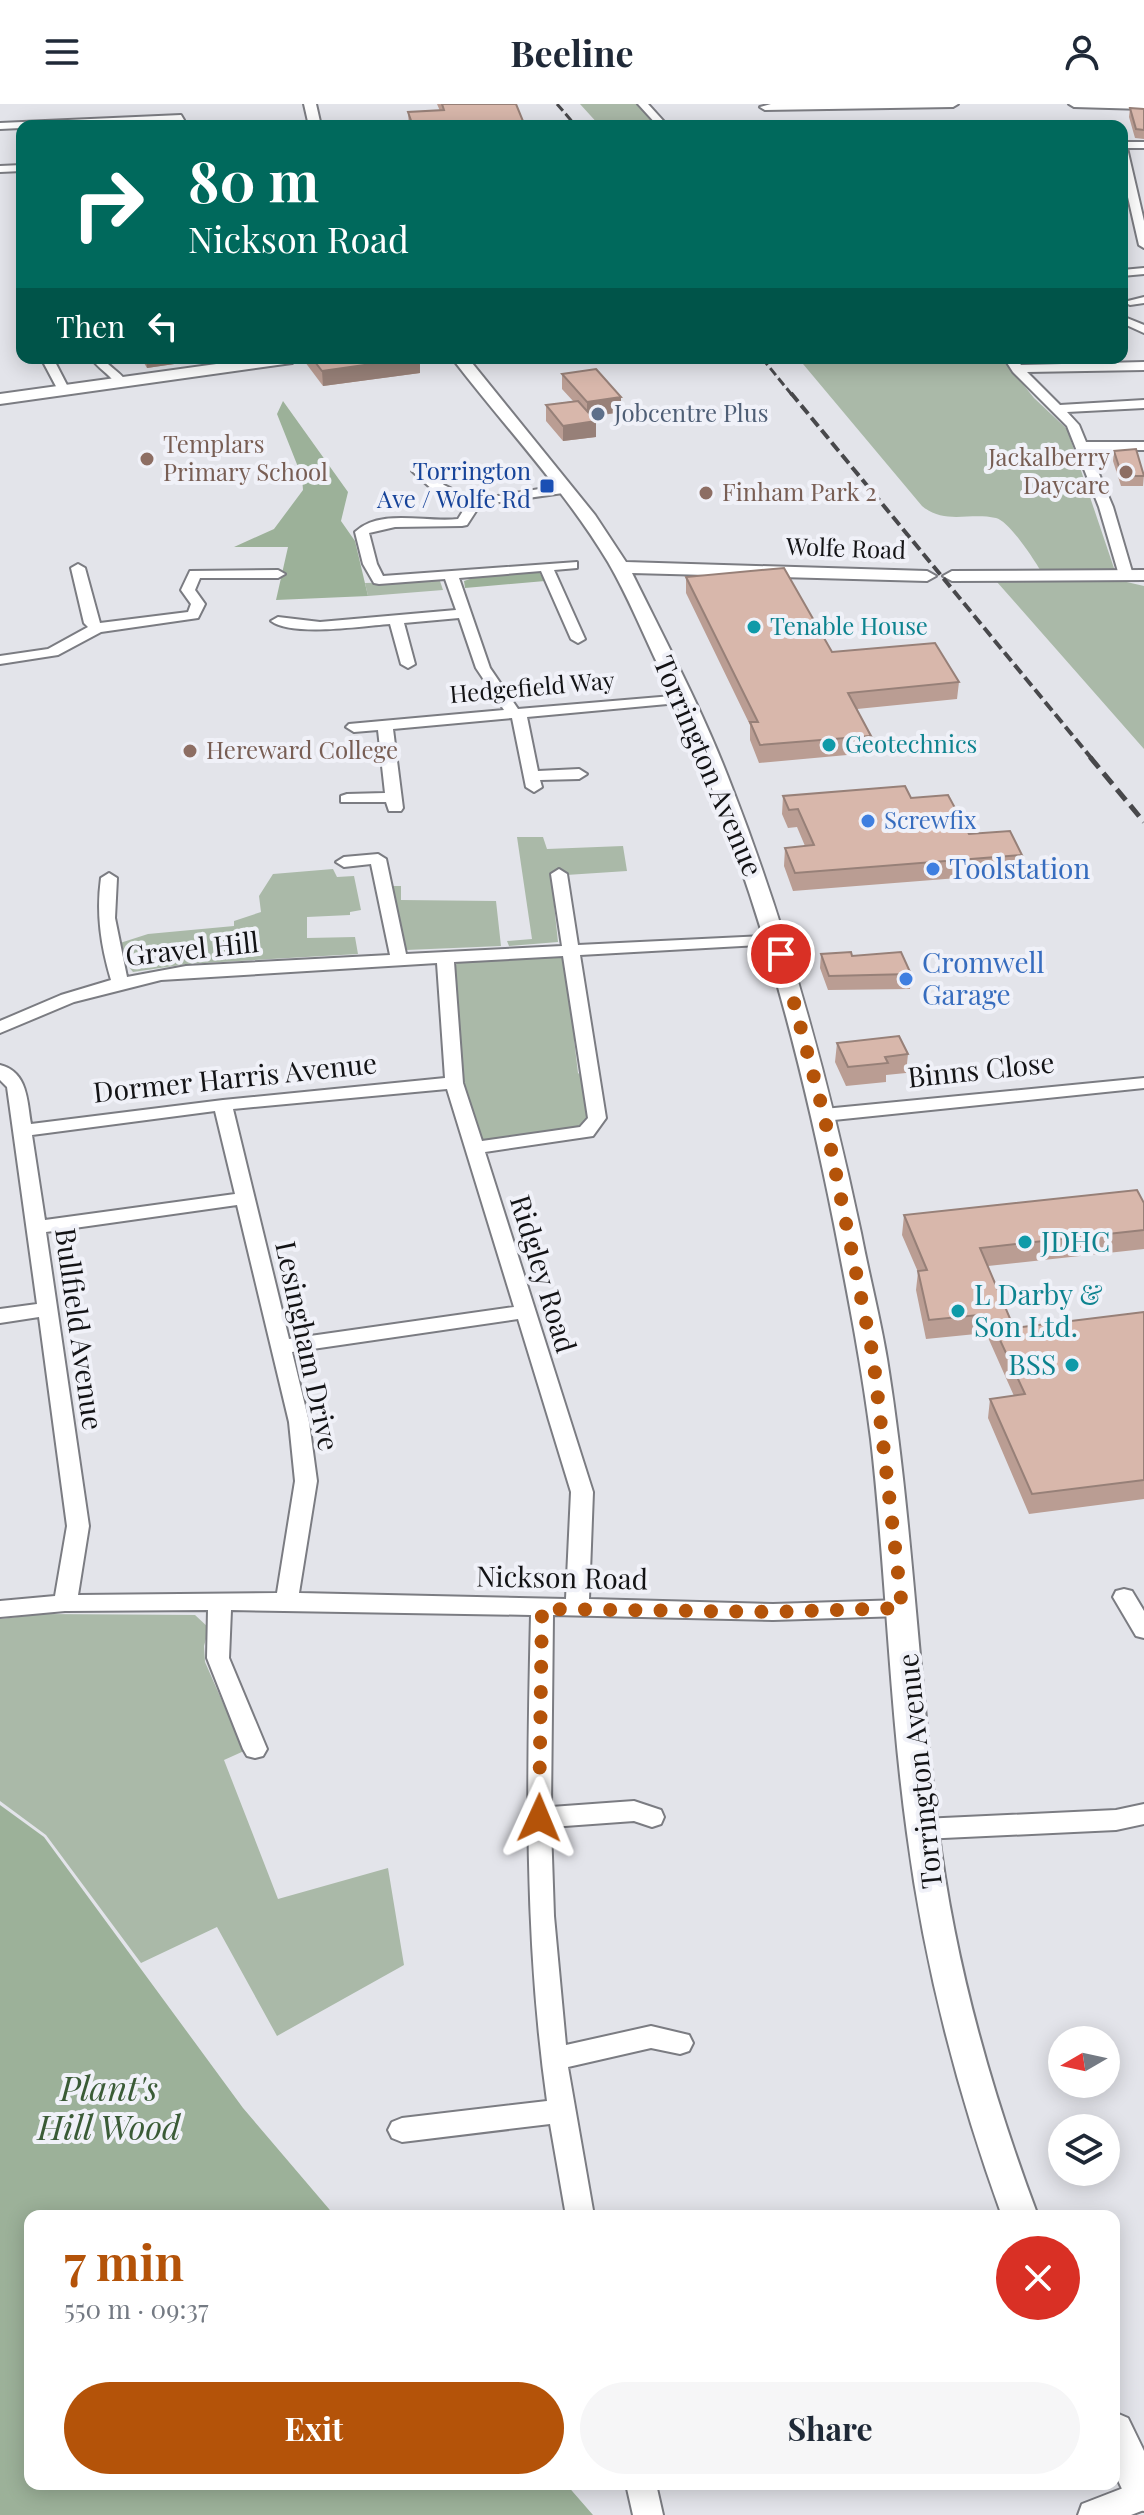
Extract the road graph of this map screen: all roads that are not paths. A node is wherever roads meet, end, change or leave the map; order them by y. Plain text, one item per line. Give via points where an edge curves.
1 (643, 104) edge
2 (911, 104) edge
3 (953, 104) edge
4 (1074, 104) edge
5 (865, 105) edge
6 (1144, 106) edge
7 (765, 109) edge
8 (1115, 110) edge
9 (181, 118) dead end
10 (136, 120) edge
11 (658, 120) edge
12 (1128, 178) edge
13 (1139, 211) edge
14 (1144, 245) edge
15 (1144, 300) edge
16 (1130, 302) dead end
17 (50, 364) edge
18 (101, 364) edge
19 (247, 364) edge
20 (465, 364) edge
21 (1014, 364) edge
22 (1144, 366) edge
23 (120, 381) junction
24 (63, 389) junction
25 (0, 399) edge
26 (1144, 404) edge
27 (1055, 409) junction
28 (1082, 446) junction
29 (1144, 446) edge
30 (417, 468) dead end
31 (563, 489) junction
32 (473, 505) junction
33 (572, 565) dead end
34 (546, 567) junction
35 (620, 567) junction
36 (78, 568) dead end
37 (278, 574) dead end
38 (451, 575) junction
39 (1135, 575) edge
40 (927, 576) dead end
41 (952, 576) dead end
42 (464, 613) junction
43 (396, 619) junction
44 (278, 621) dead end
45 (97, 628) junction
46 (578, 639) dead end
47 (0, 660) edge
48 (408, 664) dead end
49 (684, 699) junction
50 (517, 714) junction
51 (385, 725) junction
52 (354, 727) dead end
53 (579, 774) dead end
54 (347, 799) dead end
55 (344, 862) dead end
56 (559, 874) dead end
57 (109, 878) dead end
58 (777, 939) junction
59 (572, 949) junction
60 (445, 957) junction
61 (399, 959) junction
62 (120, 982) junction
63 (0, 1028) edge
64 (0, 1070) edge
65 (454, 1083) junction
66 (1144, 1083) edge
67 (223, 1105) junction
68 (824, 1115) junction
69 (23, 1131) junction
70 (474, 1148) junction
71 (246, 1198) junction
72 (36, 1227) junction
73 (48, 1309) junction
74 (524, 1312) junction
75 (0, 1316) edge
76 (280, 1347) junction
77 (1124, 1597) dead end
78 (287, 1601) junction
79 (65, 1603) junction
80 (220, 1603) junction
81 (577, 1608) junction
82 (902, 1608) junction
83 (0, 1609) edge
84 (542, 1609) junction
85 (1144, 1630) edge
86 (255, 1749) dead end
87 (1144, 1814) edge
88 (652, 1817) dead end
89 (539, 1818) junction
90 (922, 1829) junction
91 (680, 2043) dead end
92 (554, 2059) junction
93 (563, 2111) junction
94 (402, 2130) dead end
95 (579, 2210) edge
96 (1018, 2210) edge
97 (1120, 2444) edge
98 (642, 2490) edge
99 (1144, 2494) edge
100 (648, 2515) edge
101 (1093, 2515) edge

1 - 11 street
2 - 3 street
2 - 5 street
4 - 8 street
5 - 7 street
6 - 8 street
9 - 10 street
12 - 13 street
13 - 14 street via 1134,229
15 - 16 street
17 - 24 street
18 - 23 street
19 - 23 street
20 - 31 street, Torrington Avenue
21 - 22 street
21 - 27 street
23 - 24 street
24 - 25 street
26 - 27 street
27 - 28 street via 1073,425
28 - 29 street
28 - 39 street
30 - 32 street via 439,488
31 - 32 street
31 - 35 street, Torrington Avenue
32 - 38 street via 464,520 453,524 368,527 362,532 379,580
33 - 34 street
34 - 38 street
34 - 46 street
35 - 40 street, Wolfe Road
35 - 49 street, Torrington Avenue
36 - 45 street via 91,623
37 - 45 street via 195,574 188,590 198,604 196,611
38 - 42 street
39 - 41 street
42 - 43 street
42 - 50 street via 483,668
43 - 44 street
43 - 48 street
45 - 47 street via 53,652
49 - 50 street, Hedgefield Way
49 - 58 street, Torrington Avenue via 748,853
50 - 51 street, Hedgefield Way
50 - 53 street via 534,781
51 - 52 street, Hedgefield Way
51 - 54 street via 394,802
55 - 61 street via 378,859
56 - 59 street
57 - 62 street via 104,912
58 - 59 street, Gravel Hill
58 - 68 street, Torrington Avenue
59 - 60 street, Gravel Hill
59 - 70 street via 597,1118 586,1132
60 - 61 street, Gravel Hill
60 - 65 street, Ridgley Road
61 - 62 street, Gravel Hill via 186,971
62 - 63 street, Gravel Hill via 58,1001
64 - 69 street, Bullfield Avenue via 16,1085
65 - 67 street, Dormer Harris Avenue
65 - 70 street, Ridgley Road
66 - 68 street, Binns Close
67 - 69 street, Dormer Harris Avenue
67 - 71 street, Lesingham Drive
68 - 82 street, Torrington Avenue via 873,1356
69 - 72 street, Bullfield Avenue
70 - 74 street, Ridgley Road
71 - 72 street
71 - 76 street, Lesingham Drive
72 - 73 street, Bullfield Avenue
73 - 75 street
73 - 79 street, Bullfield Avenue via 78,1526
74 - 76 street
74 - 81 street, Ridgley Road via 582,1492
76 - 78 street, Lesingham Drive via 299,1422 306,1481
77 - 85 street
78 - 80 street, Nickson Road
78 - 84 street, Nickson Road
79 - 80 street, Nickson Road
79 - 83 street, Nickson Road
80 - 86 street via 218,1658
81 - 82 street, Nickson Road
81 - 84 street, Nickson Road
82 - 90 street, Torrington Avenue
84 - 89 street
87 - 90 street via 1116,1820
88 - 89 street via 634,1811
89 - 92 street
90 - 96 street, Torrington Avenue via 952,1998 990,2135
91 - 92 street via 651,2037
92 - 93 street
93 - 94 street
93 - 95 street
97 - 99 street
98 - 100 street
99 - 101 street

